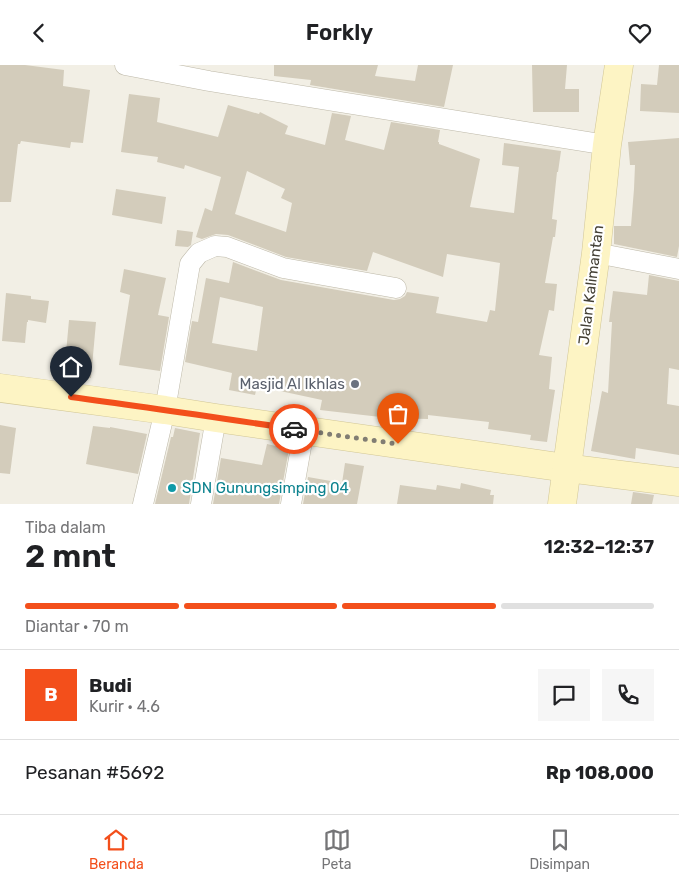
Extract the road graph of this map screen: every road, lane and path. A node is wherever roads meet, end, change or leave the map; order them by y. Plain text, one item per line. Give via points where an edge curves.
1 (125, 65) edge
2 (619, 65) edge
3 (175, 70) edge
4 (607, 145) junction
5 (596, 253) junction
6 (679, 269) edge
7 (396, 288) dead end
8 (0, 387) edge
9 (165, 410) junction
10 (216, 418) junction
11 (304, 431) junction
12 (566, 467) junction
13 (679, 482) edge
14 (143, 504) edge
15 (201, 504) edge
16 (291, 504) edge
17 (562, 504) edge

1 - 3 street
2 - 4 street, Jalan Kalimantan
3 - 4 street via 208,81
4 - 5 street, Jalan Kalimantan
5 - 6 street
5 - 12 street, Jalan Kalimantan
7 - 9 street via 283,268 227,247 215,246 199,253 190,264
8 - 9 street
9 - 10 street
9 - 14 street
10 - 11 street
10 - 15 street
11 - 12 street
11 - 16 street
12 - 13 street
12 - 17 street, Jalan Kalimantan

